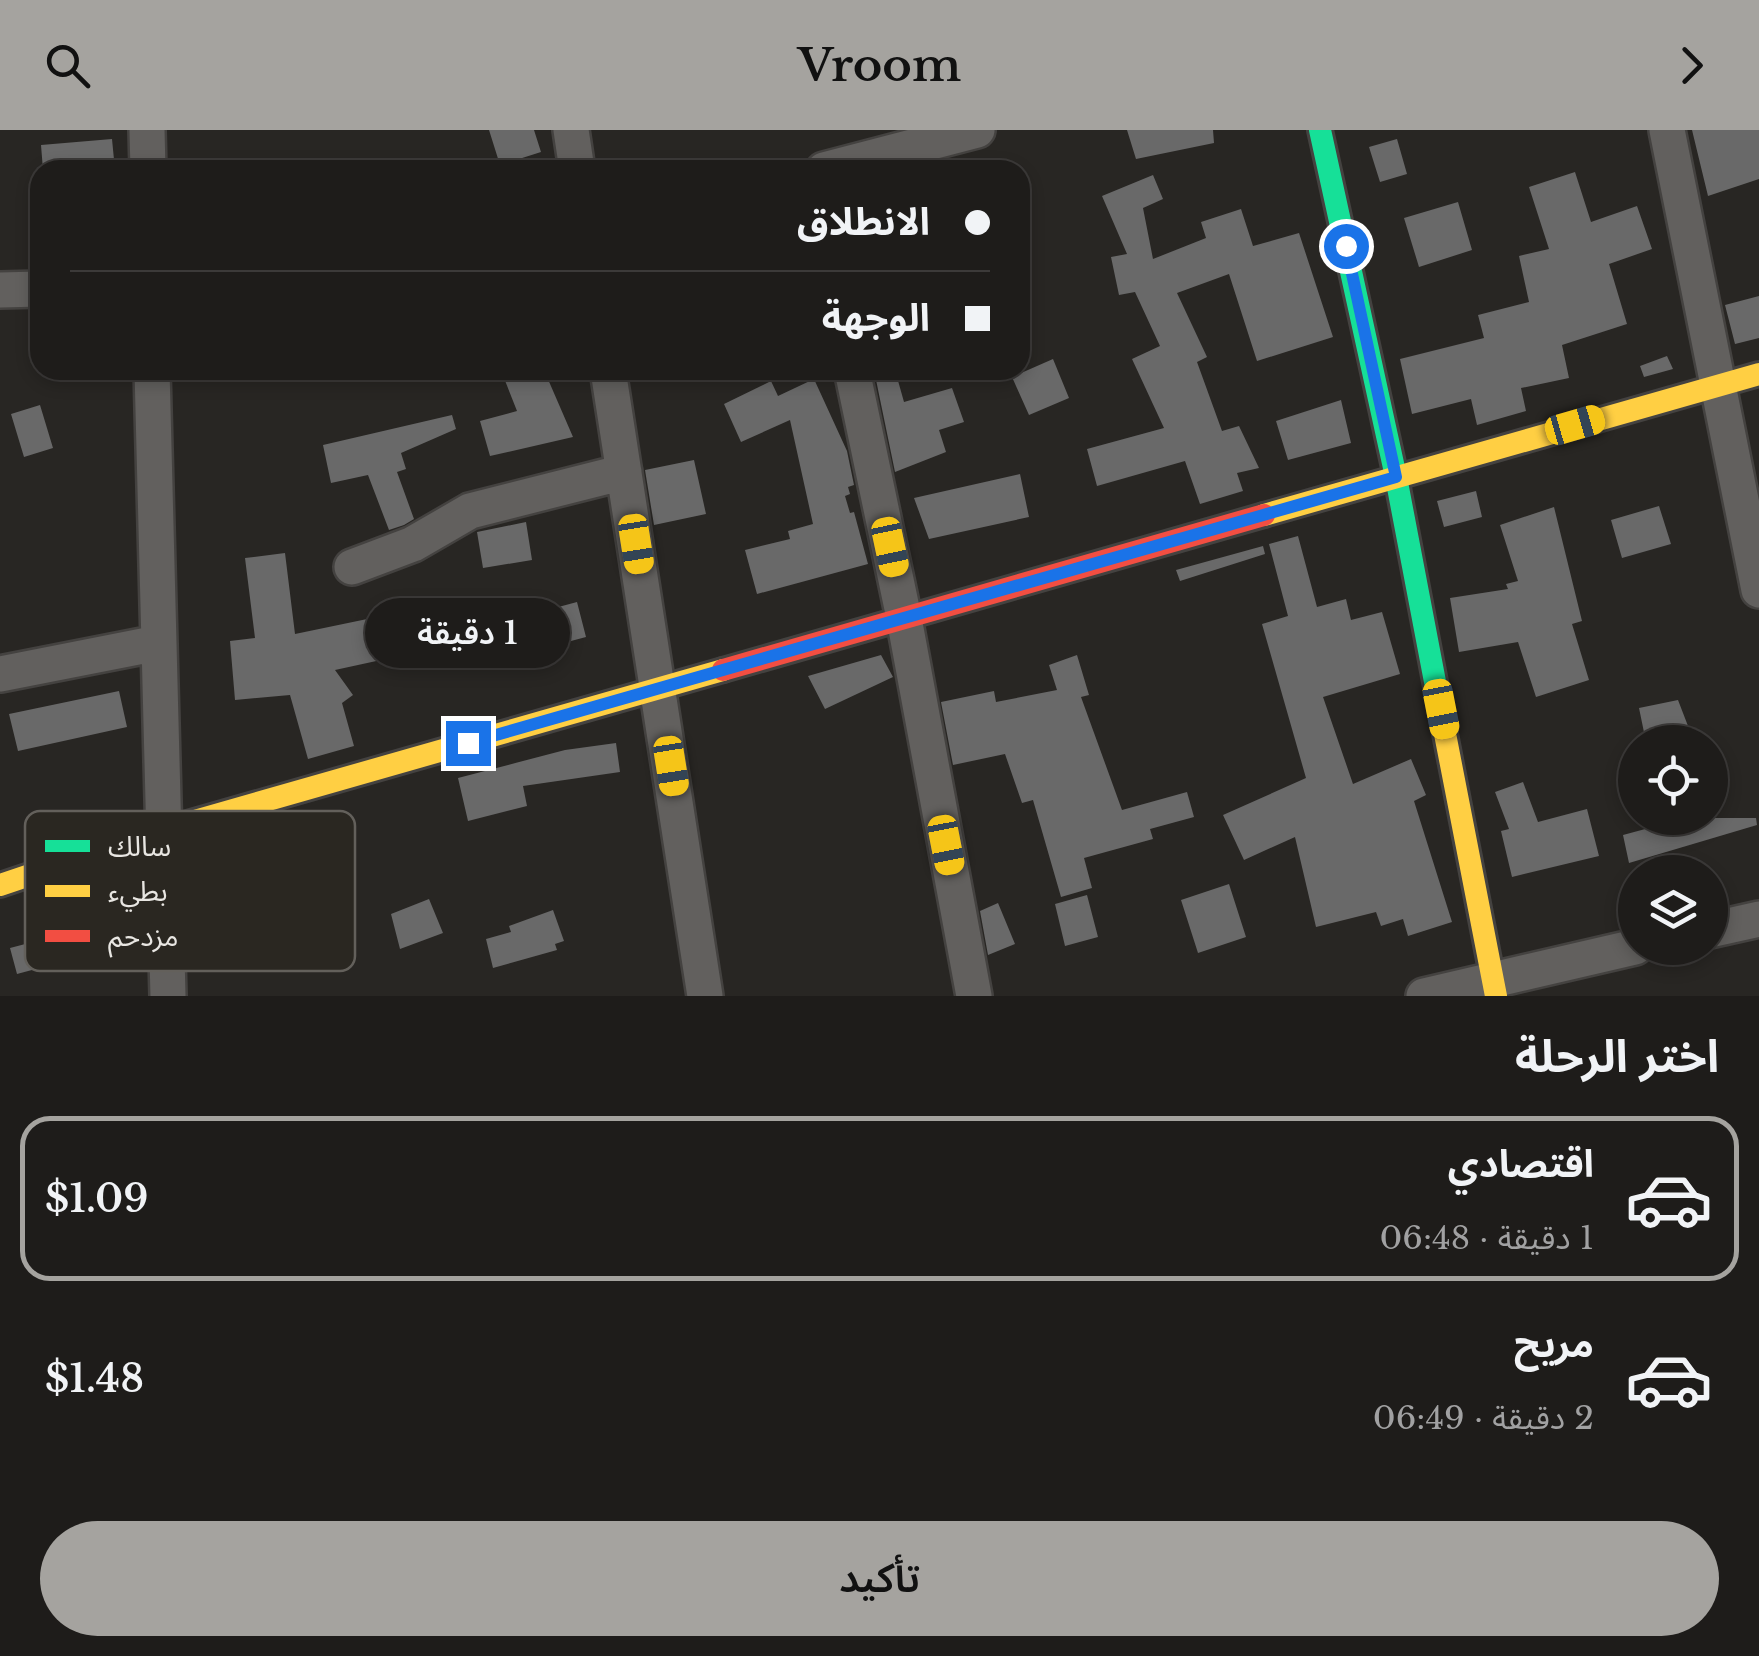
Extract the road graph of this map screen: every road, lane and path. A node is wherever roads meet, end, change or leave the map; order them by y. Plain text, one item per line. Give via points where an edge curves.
1 (147, 130) edge
2 (571, 130) edge
3 (1320, 130) edge
4 (1667, 130) edge
5 (965, 132) edge
6 (148, 160) edge
7 (576, 160) edge
8 (861, 160) edge
9 (30, 289) edge
10 (0, 290) edge
11 (1759, 374) edge
12 (152, 380) edge
13 (610, 380) edge
14 (854, 380) edge
15 (1718, 384) junction
16 (624, 472) junction
17 (1396, 477) junction
18 (352, 567) dead end
19 (1759, 590) edge
20 (904, 618) junction
21 (158, 643) junction
22 (0, 674) edge
23 (659, 689) junction
24 (162, 811) edge
25 (230, 811) edge
26 (25, 877) edge
27 (0, 885) edge
28 (1759, 919) edge
29 (1728, 926) edge
30 (1618, 952) edge
31 (167, 971) edge
32 (1495, 987) edge
33 (168, 996) edge
34 (705, 996) edge
35 (974, 996) edge
36 (1424, 996) edge

1 - 6 street
2 - 7 street
3 - 17 street
4 - 15 street
5 - 8 street
9 - 10 street
11 - 15 street
12 - 21 street
13 - 16 street
14 - 20 street
15 - 17 street
15 - 19 street
16 - 18 street via 470,511 413,544
16 - 23 street
17 - 20 street
17 - 32 street
20 - 23 street
20 - 35 street
21 - 22 street
21 - 24 street
23 - 25 street
23 - 34 street
26 - 27 street
28 - 29 street
30 - 32 street
31 - 33 street
32 - 36 street

